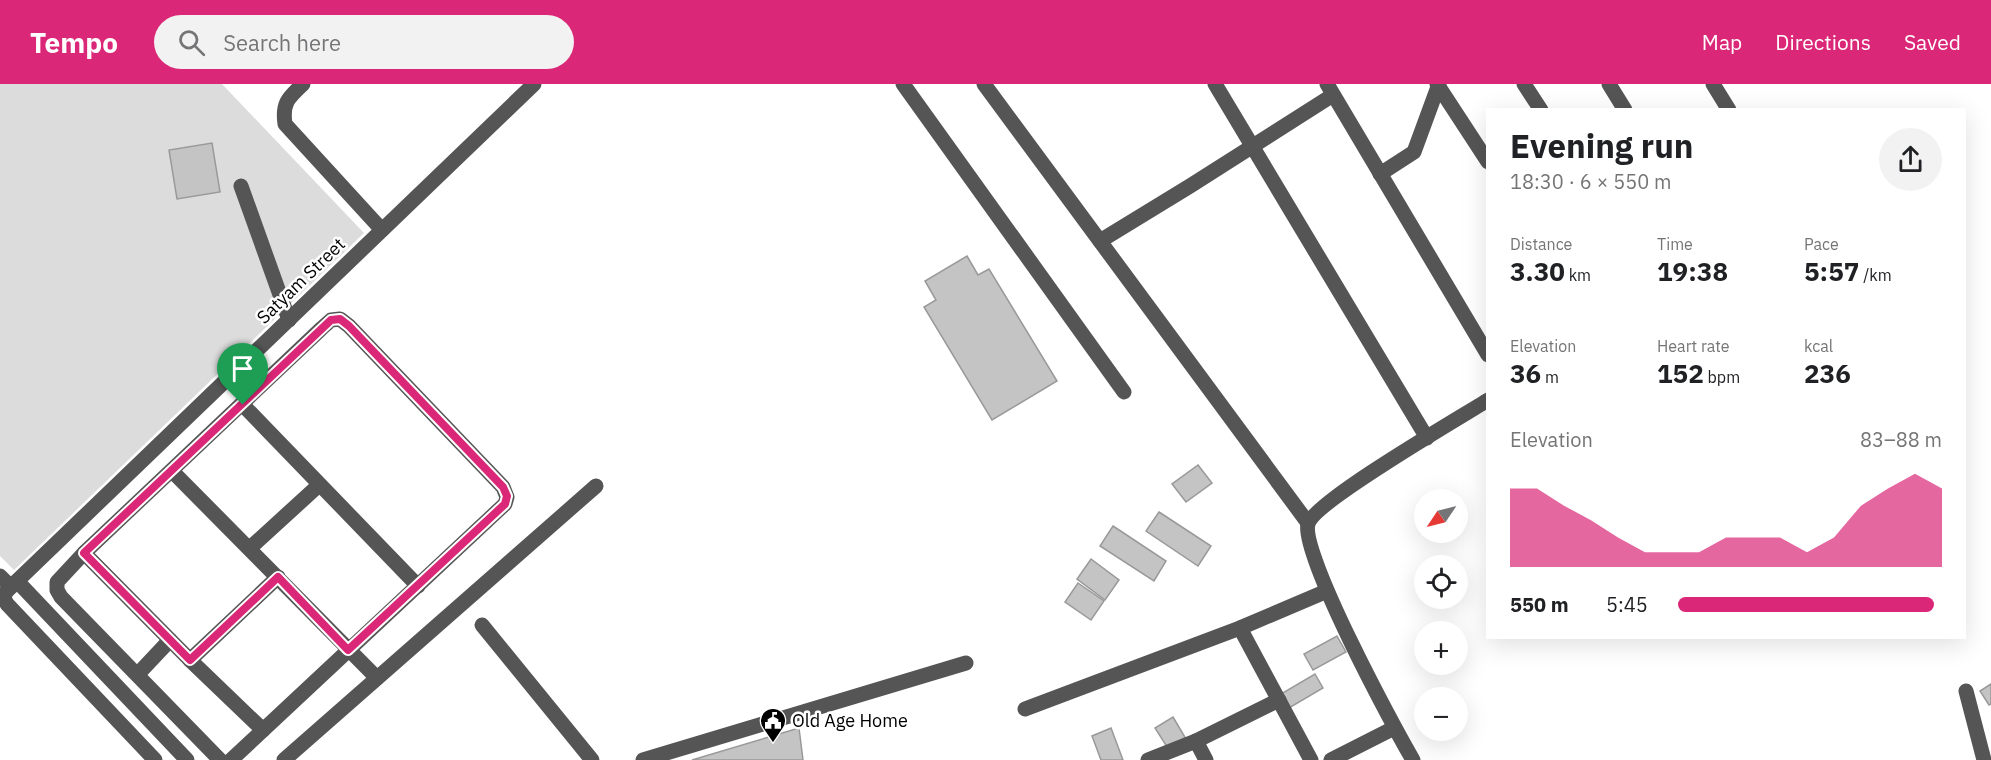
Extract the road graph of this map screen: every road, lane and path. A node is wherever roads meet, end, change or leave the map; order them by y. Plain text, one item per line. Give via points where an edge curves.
1 (303, 84) edge
2 (534, 84) edge
3 (903, 84) edge
4 (984, 84) edge
5 (1215, 84) edge
6 (1438, 84) edge
7 (1524, 84) edge
8 (1609, 84) edge
9 (1713, 84) edge
10 (1330, 89) edge
11 (1540, 108) edge
12 (1624, 108) edge
13 (1728, 108) edge
14 (1252, 147) junction
15 (1486, 159) edge
16 (1380, 174) junction
17 (241, 186) dead end
18 (382, 230) junction
19 (1100, 241) junction
20 (289, 320) junction
21 (1486, 352) edge
22 (1124, 392) dead end
23 (1486, 401) edge
24 (243, 405) junction
25 (1427, 438) junction
26 (172, 471) junction
27 (319, 484) junction
28 (596, 486) dead end
29 (1308, 523) junction
30 (250, 548) junction
31 (84, 553) junction
32 (278, 577) junction
33 (9, 581) edge
34 (418, 586) junction
35 (1327, 591) junction
36 (482, 625) dead end
37 (1240, 628) junction
38 (170, 640) junction
39 (348, 650) junction
40 (190, 660) junction
41 (966, 663) dead end
42 (138, 674) junction
43 (377, 678) junction
44 (1966, 691) dead end
45 (1279, 700) junction
46 (1025, 709) dead end
47 (1394, 728) junction
48 (263, 730) junction
49 (1196, 741) junction
50 (155, 760) edge
51 (187, 760) edge
52 (220, 760) edge
53 (231, 760) edge
54 (284, 760) edge
55 (592, 760) edge
56 (643, 760) edge
57 (1148, 760) edge
58 (1206, 760) edge
59 (1311, 760) edge
60 (1331, 760) edge
61 (1413, 760) edge
62 (1984, 760) edge

1 - 18 street via 285,104 285,124
2 - 18 street, Satyam Street
3 - 22 street
4 - 19 street
5 - 14 street
6 - 15 street
6 - 16 street via 1414,152
7 - 11 street
8 - 12 street
9 - 13 street
10 - 14 street
10 - 16 street
14 - 19 street
14 - 25 street
16 - 21 street
17 - 20 street
18 - 20 street, Satyam Street
19 - 29 street
20 - 33 street, Satyam Street
23 - 25 street
24 - 26 street
24 - 27 street
24 - 34 street via 331,320 340,319 349,326 503,487 507,496 505,504
25 - 29 street via 1320,508
26 - 30 street
26 - 31 street
27 - 30 street
27 - 34 street
28 - 43 street
29 - 35 street via 1308,540
30 - 32 street
31 - 38 street
31 - 42 street via 61,576 57,590
32 - 39 street
32 - 40 street
33 - 50 street via 4,598 7,604
33 - 51 street
34 - 39 street
35 - 37 street
35 - 47 street
36 - 55 street
37 - 45 street
37 - 46 street
38 - 40 street
38 - 42 street
39 - 43 street
39 - 48 street
40 - 48 street
41 - 56 street
42 - 52 street
43 - 54 street
44 - 62 street
45 - 49 street
45 - 59 street
47 - 60 street
47 - 61 street
48 - 53 street
49 - 57 street
49 - 58 street

